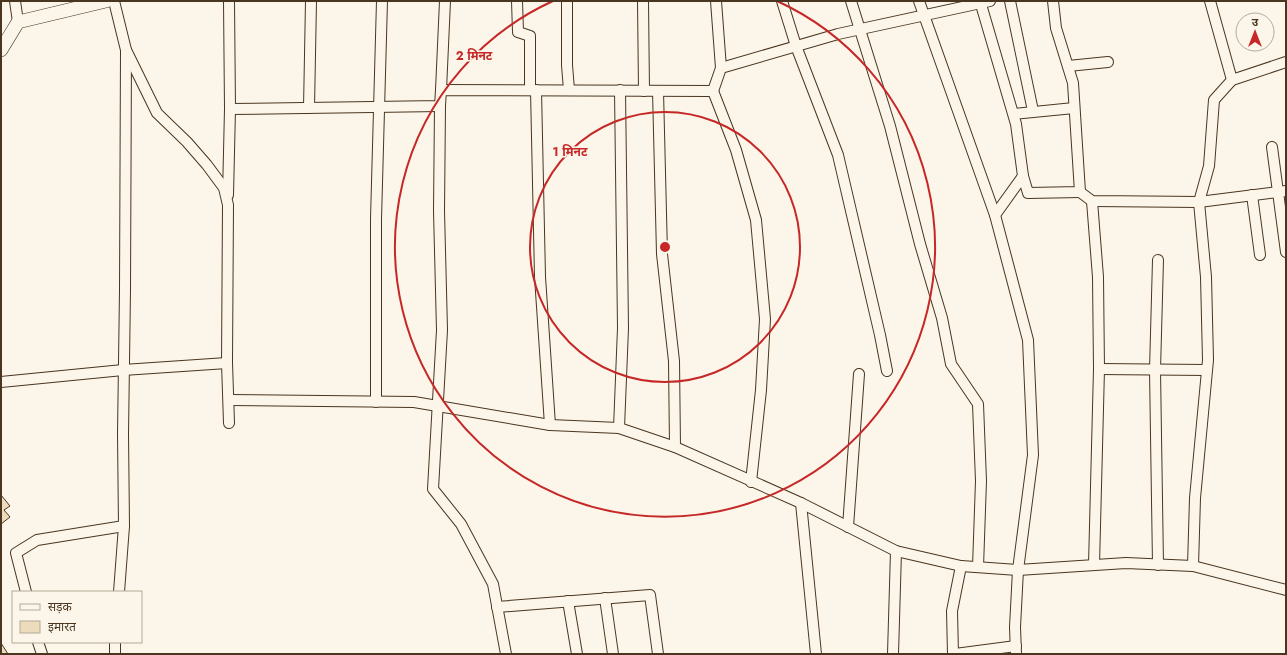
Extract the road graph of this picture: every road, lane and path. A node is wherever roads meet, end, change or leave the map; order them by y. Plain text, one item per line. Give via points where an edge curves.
1 (15, 1) edge
2 (106, 1) edge
3 (114, 1) edge
4 (229, 1) edge
5 (311, 1) edge
6 (382, 1) edge
7 (445, 1) edge
8 (517, 1) edge
9 (567, 1) edge
10 (643, 1) edge
11 (716, 1) edge
12 (782, 1) edge
13 (851, 1) edge
14 (919, 1) edge
15 (1010, 1) edge
16 (1053, 1) edge
17 (1210, 1) edge
18 (984, 2) edge
19 (924, 16) junction
20 (18, 22) junction
21 (859, 30) junction
22 (796, 46) junction
23 (1, 50) edge
24 (126, 50) junction
25 (1108, 62) dead end
26 (1286, 62) edge
27 (1068, 66) junction
28 (721, 68) junction
29 (1232, 80) junction
30 (441, 90) junction
31 (533, 90) junction
32 (569, 90) junction
33 (620, 90) junction
34 (644, 90) junction
35 (658, 90) junction
36 (713, 91) junction
37 (440, 106) junction
38 (379, 107) junction
39 (309, 108) junction
40 (1074, 108) junction
41 (230, 109) junction
42 (1033, 112) junction
43 (1014, 114) junction
44 (1272, 147) dead end
45 (1022, 176) junction
46 (1281, 191) edge
47 (1080, 192) junction
48 (1252, 195) junction
49 (1092, 201) junction
50 (1199, 202) junction
51 (228, 205) junction
52 (995, 215) junction
53 (1286, 252) edge
54 (1260, 255) dead end
55 (1158, 260) dead end
56 (227, 363) junction
57 (1099, 369) junction
58 (124, 370) junction
59 (1155, 370) junction
60 (1206, 370) junction
61 (887, 371) dead end
62 (859, 374) dead end
63 (1, 382) edge
64 (229, 400) junction
65 (376, 402) junction
66 (439, 407) junction
67 (229, 423) dead end
68 (550, 425) junction
69 (619, 428) junction
70 (675, 447) junction
71 (750, 482) junction
72 (800, 504) junction
73 (124, 526) junction
74 (848, 527) junction
75 (896, 551) junction
76 (1094, 565) junction
77 (1158, 565) junction
78 (961, 566) junction
79 (1193, 566) junction
80 (978, 567) junction
81 (1018, 570) junction
82 (1286, 590) edge
83 (26, 591) edge
84 (119, 591) edge
85 (605, 598) junction
86 (568, 602) junction
87 (497, 607) junction
88 (38, 643) edge
89 (115, 643) edge
90 (1016, 650) edge
91 (42, 654) edge
92 (115, 654) edge
93 (506, 654) edge
94 (577, 654) edge
95 (613, 654) edge
96 (658, 654) edge
97 (816, 654) edge
98 (893, 654) edge
99 (954, 654) edge

1 - 20 street
2 - 20 street
3 - 24 street
4 - 41 street
5 - 39 street
6 - 38 street
7 - 30 street
8 - 31 street via 518,32 530,36
9 - 32 street
10 - 34 street
11 - 28 street
12 - 22 street
13 - 21 street
14 - 19 street
15 - 42 street
16 - 27 street via 1056,28
17 - 29 street
18 - 19 street
18 - 43 street
19 - 21 street
19 - 52 street
20 - 23 street
21 - 22 street
21 - 80 street via 890,126 942,318 951,364 978,404 981,481
22 - 28 street
22 - 61 street via 838,155
24 - 51 street via 157,113 207,165 224,188
24 - 58 street
25 - 27 street
26 - 29 street
27 - 40 street
28 - 36 street
29 - 50 street via 1214,100 1209,166
30 - 31 street
30 - 37 street
31 - 32 street
31 - 68 street via 540,277
32 - 33 street
33 - 34 street
33 - 69 street via 623,328
34 - 35 street
35 - 36 street
35 - 70 street via 662,254 674,361
36 - 71 street via 736,150 756,220 765,320 761,390
37 - 38 street
37 - 66 street via 442,330
38 - 39 street
38 - 65 street
39 - 41 street
40 - 42 street
40 - 47 street
41 - 51 street
42 - 43 street
43 - 45 street
44 - 46 street
45 - 47 street via 1028,193
45 - 52 street
46 - 48 street
46 - 53 street
47 - 49 street
48 - 50 street
48 - 54 street
49 - 50 street
49 - 57 street via 1098,277
50 - 60 street via 1206,277
51 - 56 street
52 - 81 street via 1028,340 1033,455
55 - 59 street
56 - 58 street
56 - 64 street
57 - 59 street
57 - 76 street
58 - 63 street
58 - 73 street
59 - 60 street
59 - 77 street
60 - 79 street via 1195,498
62 - 74 street
64 - 65 street
64 - 67 street
65 - 66 street via 414,402
66 - 68 street
66 - 87 street via 433,488 461,524 493,584
68 - 69 street
69 - 70 street
70 - 71 street
71 - 72 street
72 - 74 street
72 - 97 street
73 - 83 street via 37,540 16,553
73 - 84 street
74 - 75 street
75 - 78 street
75 - 98 street
76 - 77 street
76 - 81 street
77 - 79 street
78 - 80 street
78 - 99 street via 952,611
79 - 82 street
80 - 81 street
81 - 90 street
85 - 86 street
85 - 95 street
85 - 96 street via 650,595
86 - 87 street
86 - 94 street
87 - 93 street
88 - 91 street
89 - 92 street
90 - 99 street

